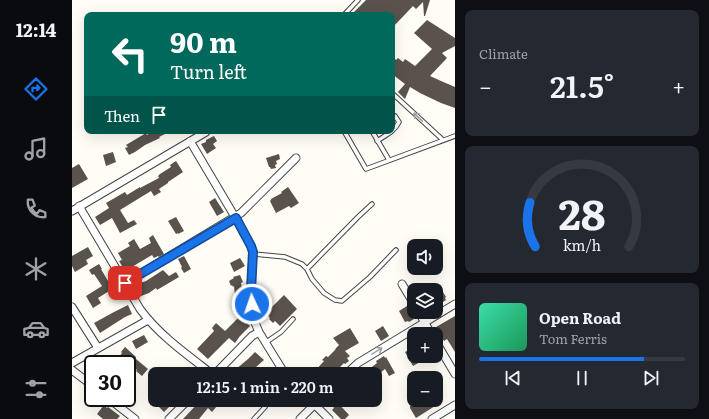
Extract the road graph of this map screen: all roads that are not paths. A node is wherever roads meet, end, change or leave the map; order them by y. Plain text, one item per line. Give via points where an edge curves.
1 (358, 0) edge
2 (347, 12) edge
3 (395, 96) edge
4 (395, 116) dead end
5 (395, 128) edge
6 (202, 134) edge
7 (346, 134) edge
8 (374, 134) edge
9 (388, 134) edge
10 (455, 136) edge
11 (444, 140) junction
12 (190, 141) junction
13 (377, 141) junction
14 (296, 158) dead end
15 (389, 160) junction
16 (372, 204) dead end
17 (79, 206) junction
18 (72, 211) edge
19 (236, 218) junction
20 (396, 250) dead end
21 (253, 254) junction
22 (307, 269) junction
23 (125, 283) junction
24 (402, 284) dead end
25 (407, 292) edge
26 (455, 304) edge
27 (72, 307) edge
28 (293, 319) dead end
29 (422, 319) edge
30 (148, 320) junction
31 (424, 322) junction
32 (427, 327) edge
33 (258, 332) junction
34 (266, 343) junction
35 (98, 348) junction
36 (443, 354) edge
37 (72, 363) edge
38 (204, 367) edge
39 (220, 367) edge
40 (281, 367) edge
41 (353, 367) edge
42 (72, 370) edge
43 (455, 374) edge
44 (84, 379) edge
45 (455, 405) edge
46 (120, 407) edge
47 (181, 407) edge
48 (265, 407) dead end
49 (311, 407) edge
50 (319, 407) edge
51 (135, 419) edge
52 (169, 419) edge
53 (254, 419) edge
54 (300, 419) edge
55 (329, 419) edge
56 (432, 419) edge

1 - 2 lane
11 -> 3 lane
4 - 5 lane via 399,122
6 - 12 street
7 - 15 lane via 366,169
8 - 13 lane
9 - 13 lane
10 - 11 lane
11 - 15 lane
12 - 17 street
12 - 19 street
13 - 15 lane
14 - 19 street
16 - 22 lane
17 - 18 street
17 - 23 street
19 - 21 street
19 - 23 street
20 - 22 lane via 342,301 324,293
21 - 22 lane via 285,256
21 - 33 street via 251,290
23 - 30 street
24 - 25 street
26 - 31 street
27 - 35 street
28 - 34 lane
29 - 31 street
30 - 35 street
30 - 38 street
31 - 32 street
41 -> 31 street
33 - 34 street
33 - 39 street
34 - 40 street
35 - 37 street
36 - 43 street
42 - 44 street
45 - 56 street
46 - 51 street
47 - 52 street
48 - 53 lane
49 - 54 street
50 - 55 street

